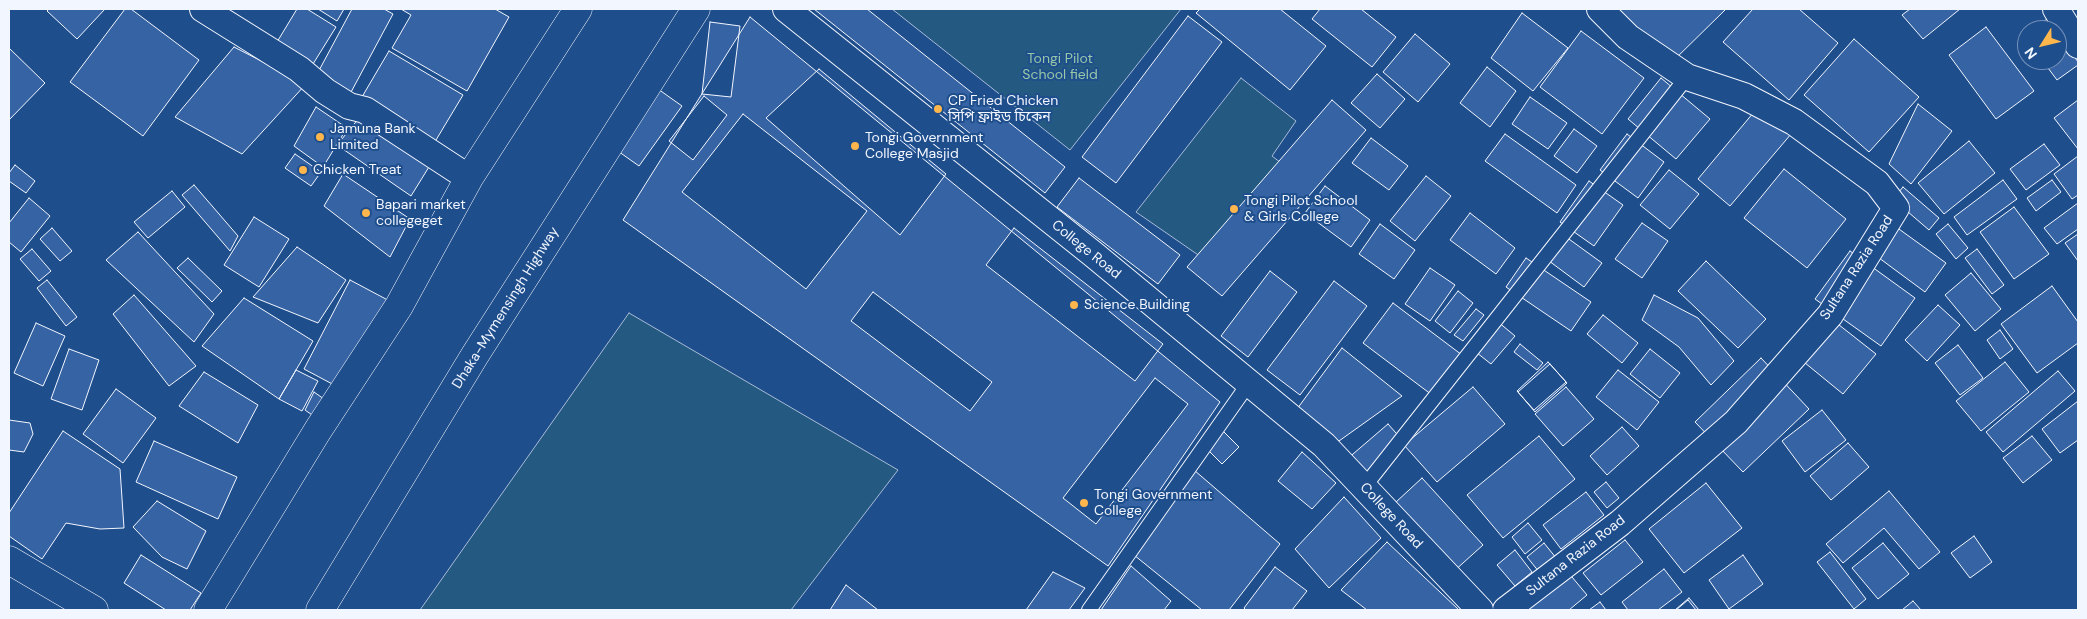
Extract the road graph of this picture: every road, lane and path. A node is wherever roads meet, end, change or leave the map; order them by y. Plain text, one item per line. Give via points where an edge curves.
1 (203, 9) edge
2 (578, 9) edge
3 (696, 9) edge
4 (786, 9) edge
5 (1600, 9) edge
6 (2056, 9) edge
7 (2078, 45) edge
8 (1687, 77) junction
9 (469, 178) junction
10 (1249, 383) junction
11 (1364, 487) junction
12 (9, 560) edge
13 (94, 610) edge
14 (208, 610) edge
15 (320, 610) edge
16 (1089, 610) edge
17 (1480, 610) edge
18 (1506, 610) edge

1 - 9 street via 299,69 325,91 349,106 365,110
2 - 9 main road
3 - 15 main road, Dhaka-Mymensingh Highway via 475,355
4 - 10 street, College Road
5 - 8 street, Sultana Razia Road via 1628,37
6 - 7 street
8 - 11 lane
8 - 18 street, Sultana Razia Road via 1744,96 1794,122 1877,183 1896,208 1830,315 1736,422 1620,523
9 - 14 main road via 399,306 318,430
10 - 11 street, College Road via 1324,445
10 - 16 lane
11 - 17 street, College Road
12 - 13 main road

